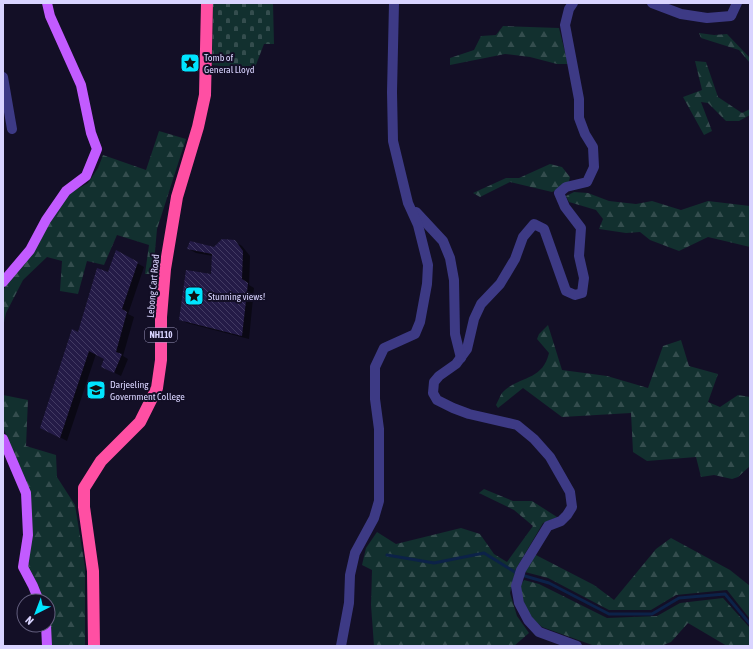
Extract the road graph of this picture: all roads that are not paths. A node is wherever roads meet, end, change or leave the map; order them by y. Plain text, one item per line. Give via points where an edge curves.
1 (47, 3) edge
2 (207, 3) edge
3 (394, 3) edge
4 (573, 3) edge
5 (652, 3) edge
6 (737, 3) edge
7 (3, 77) edge
8 (12, 129) dead end
9 (408, 203) junction
10 (3, 282) edge
11 (460, 358) junction
12 (3, 439) edge
13 (36, 593) edge
14 (46, 633) edge
15 (47, 646) edge
16 (94, 646) edge
17 (341, 646) edge
18 (576, 646) edge

1 - 10 main road via 50,16 81,85 97,149 86,176 66,191 30,250
2 - 16 highway, Lebong Cart Road / NH110 via 205,95 177,197 165,269 161,360 157,388 140,422 101,461 84,488 84,507 93,571
3 - 9 street via 393,141
4 - 11 street via 565,25 579,118 593,147 594,167 587,182 566,187 559,193 565,207 581,228 579,256 584,278 582,293 576,295 566,291 544,229 534,224 523,237 515,259 500,284 481,304 474,319 467,349
5 - 6 street via 681,14 707,18 731,16
7 - 8 street
9 - 11 street via 443,241 450,258
9 - 17 street via 418,225 428,265 427,284 420,322 415,334 384,348 375,367 375,399 379,429 379,501 374,518 355,553
11 - 18 street via 434,382 437,400 469,414 517,425 550,457 570,492 572,507 560,521 548,526 521,570 516,586 519,603 528,620 540,632
12 - 13 main road via 26,493 28,535 23,567
14 - 15 main road

